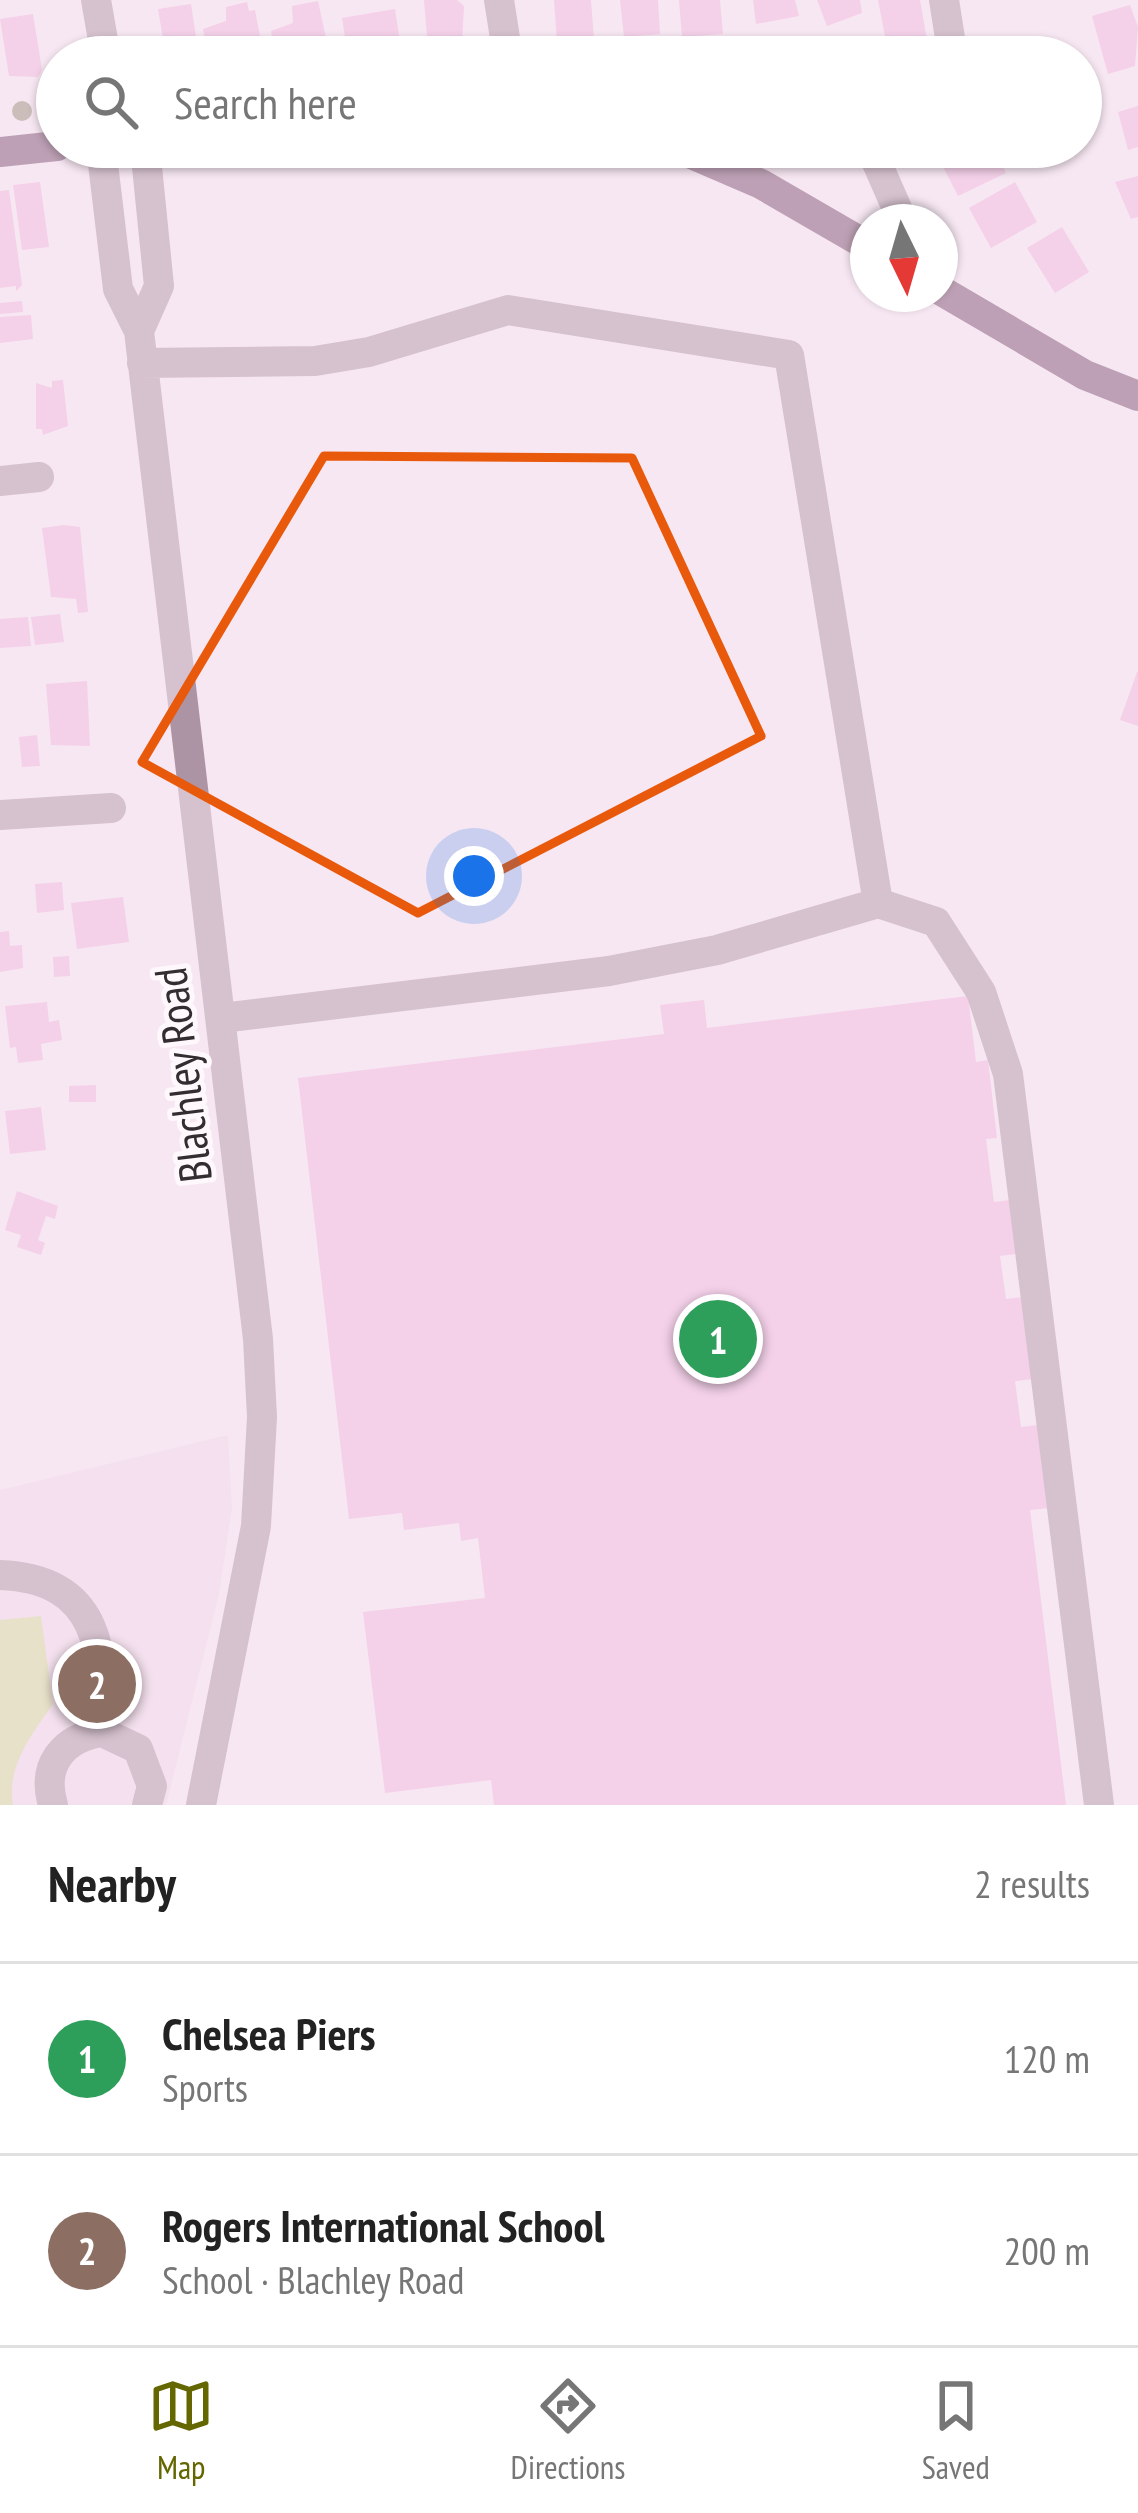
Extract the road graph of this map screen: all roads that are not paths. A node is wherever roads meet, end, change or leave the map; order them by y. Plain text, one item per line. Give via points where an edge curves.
1 (96, 0) edge
2 (499, 0) edge
3 (944, 0) edge
4 (102, 36) edge
5 (505, 36) edge
6 (950, 36) edge
7 (36, 148) edge
8 (0, 152) edge
9 (104, 168) edge
10 (148, 168) edge
11 (724, 168) edge
12 (880, 168) edge
13 (895, 204) edge
14 (850, 236) edge
15 (958, 301) edge
16 (140, 347) junction
17 (1138, 396) edge
18 (39, 477) dead end
19 (0, 481) edge
20 (111, 808) dead end
21 (0, 815) edge
22 (878, 903) junction
23 (222, 1018) junction
24 (0, 1575) edge
25 (103, 1732) junction
26 (53, 1805) edge
27 (147, 1805) edge
28 (202, 1805) edge
29 (1099, 1805) edge

1 - 4 street
2 - 5 street
3 - 6 street
7 - 8 main road
9 - 16 street, Blachley Road via 118,289
10 - 16 street, Blachley Road via 159,286
11 - 14 main road
12 - 13 street
15 - 17 main road via 1085,375
16 - 22 street via 315,361 508,310 789,355
16 - 23 street, Blachley Road
18 - 19 street
20 - 21 street
22 - 23 street via 717,950 609,971
22 - 29 street via 936,922 998,1032
23 - 28 street, Blachley Road via 262,1417 256,1526
24 - 25 street via 56,1588 89,1622 104,1675
25 - 26 street via 65,1745 53,1762
25 - 27 street via 139,1749 152,1786

